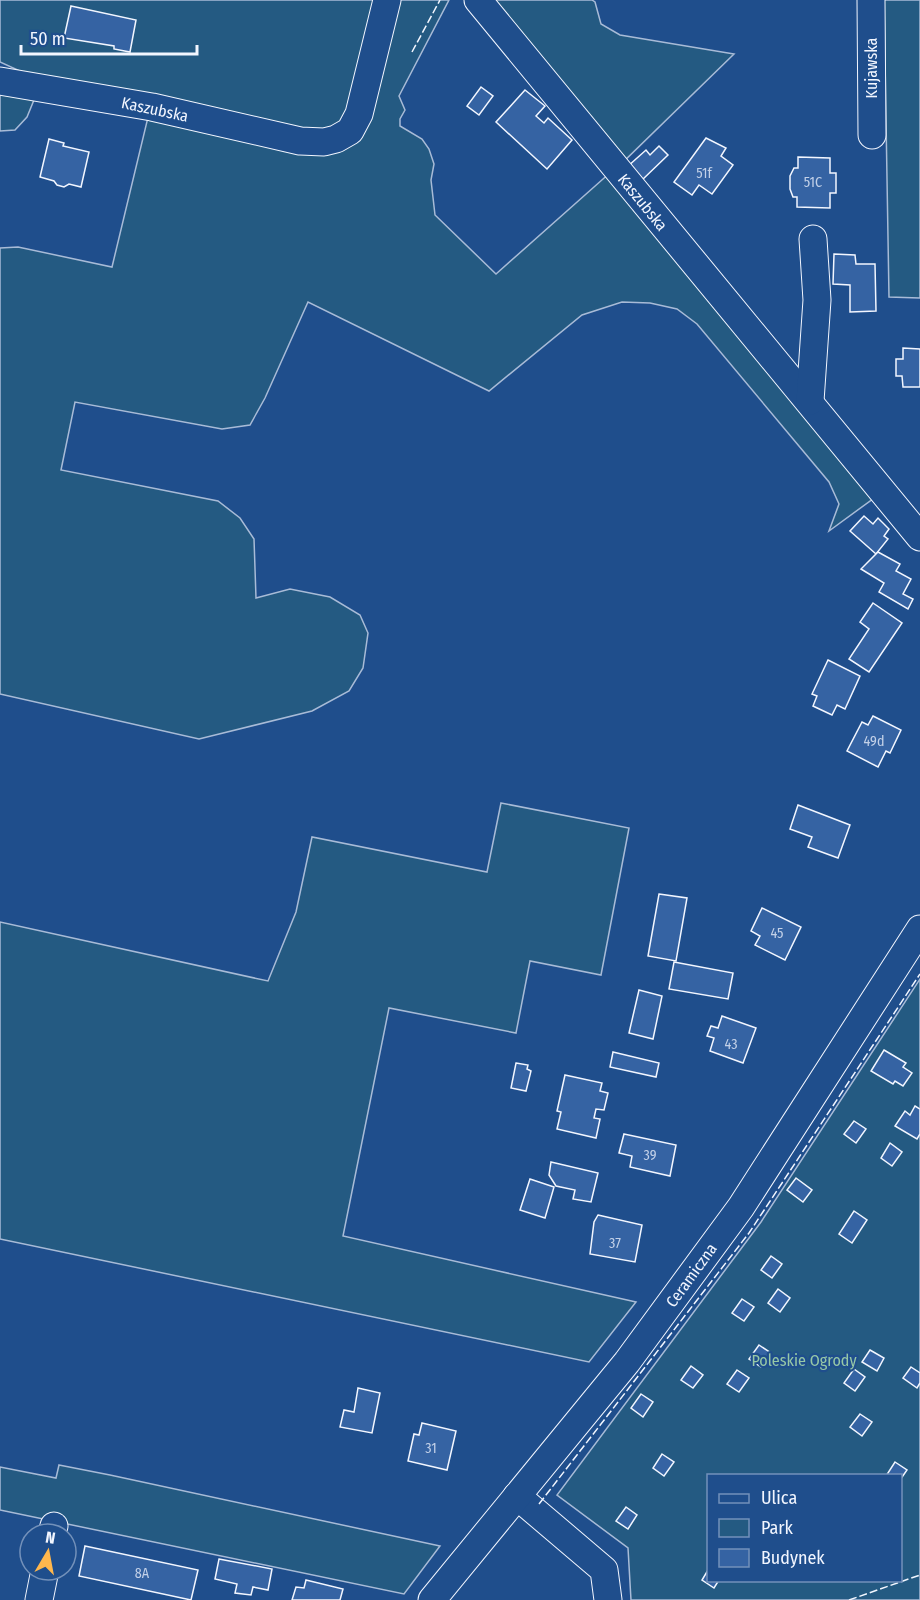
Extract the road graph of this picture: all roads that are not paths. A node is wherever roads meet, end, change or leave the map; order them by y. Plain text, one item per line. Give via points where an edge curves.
1 (387, 0) edge
2 (478, 0) edge
3 (871, 0) edge
4 (0, 81) edge
5 (872, 135) dead end
6 (813, 239) dead end
7 (810, 401) junction
8 (920, 537) edge
9 (920, 928) edge
10 (517, 1496) junction
11 (43, 1582) edge
12 (39, 1600) edge
13 (432, 1600) edge
14 (608, 1600) edge

1 - 4 street, Kaszubska via 359,114 350,131 324,142 275,136 152,107
2 - 7 street, Kaszubska
3 - 5 street, Kujawska
6 - 7 street via 817,300
7 - 8 street, Kaszubska
9 - 10 street, Ceramiczna via 741,1207 627,1362
10 - 13 street, Ceramiczna
10 - 14 street via 604,1570
11 - 12 street

